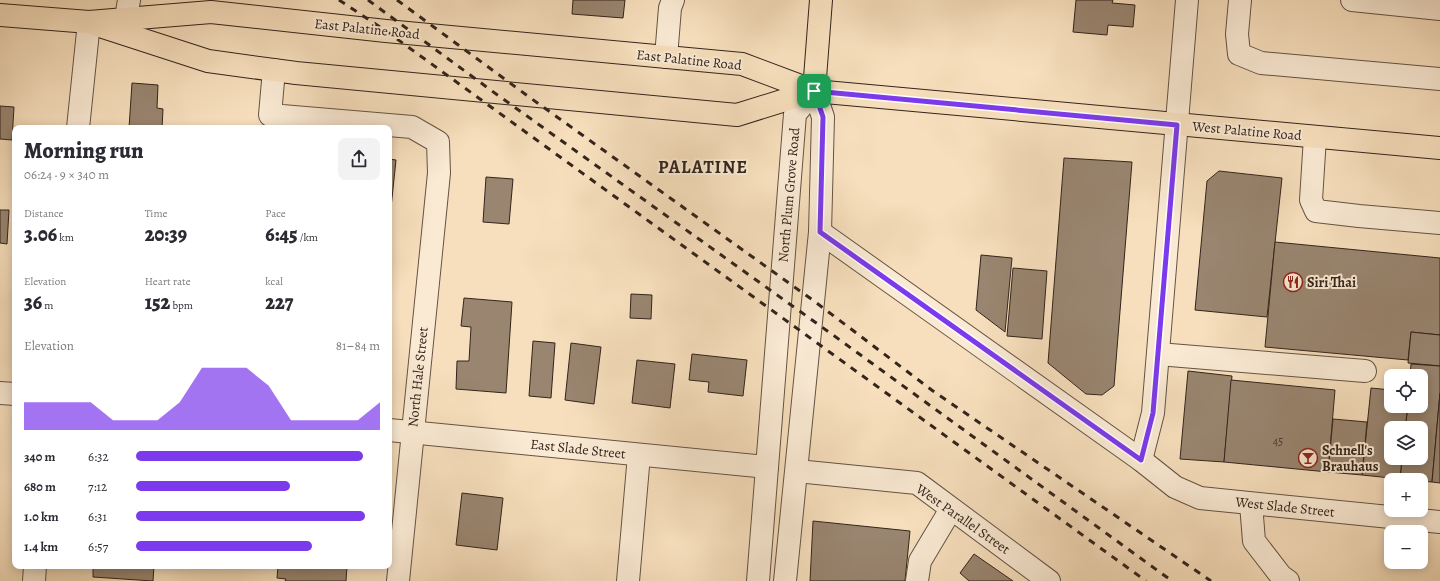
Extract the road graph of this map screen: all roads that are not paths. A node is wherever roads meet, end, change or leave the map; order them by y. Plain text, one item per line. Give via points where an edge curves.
1 (673, 0) edge
2 (821, 0) edge
3 (1187, 0) edge
4 (1240, 0) edge
5 (1352, 0) edge
6 (127, 9) edge
7 (1440, 9) edge
8 (0, 15) edge
9 (89, 22) junction
10 (666, 57) junction
11 (274, 70) junction
12 (1440, 79) edge
13 (814, 91) junction
14 (78, 125) edge
15 (388, 125) edge
16 (392, 125) edge
17 (1177, 125) junction
18 (1315, 137) junction
19 (1440, 148) edge
20 (1440, 223) edge
21 (820, 232) junction
22 (1158, 354) junction
23 (1365, 371) dead end
24 (0, 393) edge
25 (12, 394) edge
26 (392, 430) edge
27 (412, 433) junction
28 (639, 454) junction
29 (1141, 460) junction
30 (767, 467) junction
31 (797, 471) junction
32 (1251, 504) junction
33 (951, 509) junction
34 (1440, 522) edge
35 (35, 569) edge
36 (34, 581) edge
37 (398, 581) edge
38 (628, 581) edge
39 (758, 581) edge
40 (785, 581) edge
41 (917, 581) edge
42 (1049, 581) edge
43 (1288, 581) edge

1 - 10 street via 670,8
2 - 13 main road
3 - 17 street
4 - 12 street via 1237,34 1239,54 1261,63
5 - 7 street
6 - 9 main road, East Palatine Road
6 - 10 main road, East Palatine Road via 211,12
8 - 9 main road, East Palatine Road
9 - 11 main road, East Palatine Road via 208,61
9 - 14 street
10 - 13 main road, East Palatine Road via 742,64
11 - 13 main road, East Palatine Road via 737,115
11 - 15 street, North Hale Street via 270,115
13 - 17 main road, West Palatine Road
13 - 21 street, North Plum Grove Road via 823,117
13 - 30 street, North Plum Grove Road via 795,114
16 - 27 street, North Hale Street via 412,127 438,142 439,173
17 - 18 main road, West Palatine Road
17 - 22 street
18 - 19 main road, West Palatine Road
18 - 20 street via 1311,200 1316,211
21 - 29 street, West Slade Street
21 - 31 street, North Plum Grove Road
22 - 23 street
22 - 29 street via 1153,413
24 - 25 street
26 - 27 street, East Slade Street
27 - 28 street, East Slade Street
27 - 37 street, North Hale Street
28 - 30 street, East Slade Street
28 - 38 street
29 - 32 street, West Slade Street via 1175,487 1200,498
30 - 39 street, North Plum Grove Road
31 - 33 street, West Parallel Street via 917,483
31 - 40 street, North Plum Grove Road
32 - 34 street, West Slade Street
32 - 43 street via 1254,541 1281,576
33 - 41 street via 920,560
33 - 42 street, West Parallel Street
35 - 36 street

